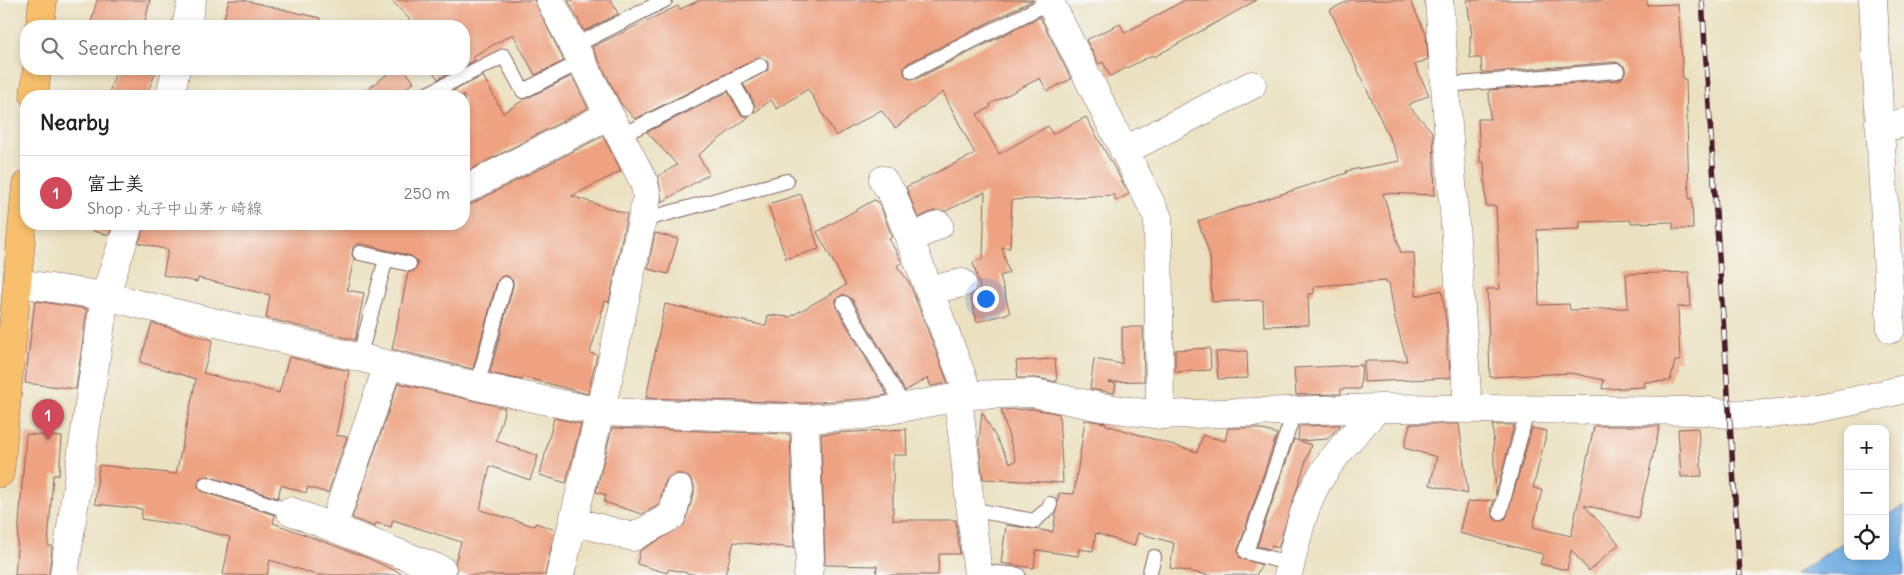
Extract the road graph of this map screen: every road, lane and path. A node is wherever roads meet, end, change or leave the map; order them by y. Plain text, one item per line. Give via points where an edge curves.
1 (43, 0) edge
2 (192, 0) edge
3 (550, 0) edge
4 (665, 0) edge
5 (1439, 0) edge
6 (1873, 0) edge
7 (1050, 1) edge
8 (41, 20) edge
9 (187, 20) edge
10 (578, 54) junction
11 (760, 66) dead end
12 (912, 70) dead end
13 (1617, 71) dead end
14 (470, 73) edge
15 (36, 75) edge
16 (175, 75) edge
17 (466, 75) edge
18 (731, 80) junction
19 (1252, 85) dead end
20 (1445, 85) junction
21 (34, 90) edge
22 (171, 90) edge
23 (435, 90) edge
24 (747, 108) dead end
25 (1891, 122) edge
26 (614, 125) junction
27 (1124, 151) junction
28 (787, 180) dead end
29 (883, 180) dead end
30 (470, 187) edge
31 (643, 220) junction
32 (939, 225) dead end
33 (22, 230) edge
34 (127, 230) edge
35 (910, 239) junction
36 (360, 253) dead end
37 (386, 259) junction
38 (410, 264) dead end
39 (18, 283) junction
40 (962, 283) dead end
41 (505, 284) dead end
42 (929, 290) junction
43 (105, 296) junction
44 (844, 303) dead end
45 (1891, 329) dead end
46 (360, 358) junction
47 (388, 364) junction
48 (4, 379) edge
49 (477, 386) junction
50 (1904, 389) edge
51 (963, 396) junction
52 (905, 408) junction
53 (1378, 408) junction
54 (1468, 408) junction
55 (1528, 408) junction
56 (1295, 410) junction
57 (600, 412) junction
58 (1160, 415) junction
59 (806, 419) junction
60 (0, 473) edge
61 (206, 484) dead end
62 (679, 489) dead end
63 (1050, 504) dead end
64 (970, 510) junction
65 (290, 511) joint
66 (1500, 512) dead end
67 (574, 521) junction
68 (333, 527) junction
69 (1154, 557) dead end
70 (1289, 569) edge
71 (442, 570) dead end
72 (978, 573) edge
73 (64, 575) edge
74 (560, 575) edge
75 (808, 575) edge
76 (1018, 575) edge
77 (1149, 575) edge

1 - 8 main road
2 - 9 street
3 - 10 street
4 - 10 lane
5 - 20 street
6 - 25 street
7 - 12 lane
7 - 27 street
10 - 14 lane via 523,91 504,56
10 - 26 street
11 - 18 lane
13 - 20 lane
15 - 21 main road
16 - 22 street
17 - 23 lane
18 - 24 lane
18 - 26 lane
19 - 27 street
20 - 54 street
25 - 45 street
26 - 30 street
26 - 31 street via 644,182 647,197
27 - 58 street via 1158,218
28 - 31 lane
29 - 35 street via 893,195
31 - 57 street
32 - 35 street
33 - 39 main road
34 - 43 street
35 - 42 street
36 - 37 lane
37 - 38 lane
37 - 46 lane
39 - 43 street
39 - 48 main road
40 - 42 street
41 - 49 lane
42 - 51 street
43 - 46 street
43 - 73 street
44 - 52 lane
46 - 47 street
47 - 49 street
47 - 68 street
48 - 60 main road
49 - 57 street
50 - 55 street via 1854,402 1730,416 1708,412
51 - 52 street
51 - 58 street via 1034,393
51 - 64 street
52 - 59 street
53 - 54 street
53 - 56 street
53 - 70 street via 1337,454 1316,484
54 - 55 street
55 - 66 lane
56 - 58 street
56 - 70 lane via 1246,552
57 - 59 street
57 - 67 street
59 - 75 street
61 - 65 lane
62 - 67 street via 672,516 633,537
63 - 64 lane via 1034,521
64 - 72 street
65 - 68 street
67 - 74 street
68 - 71 street
69 - 77 lane
72 - 76 lane

